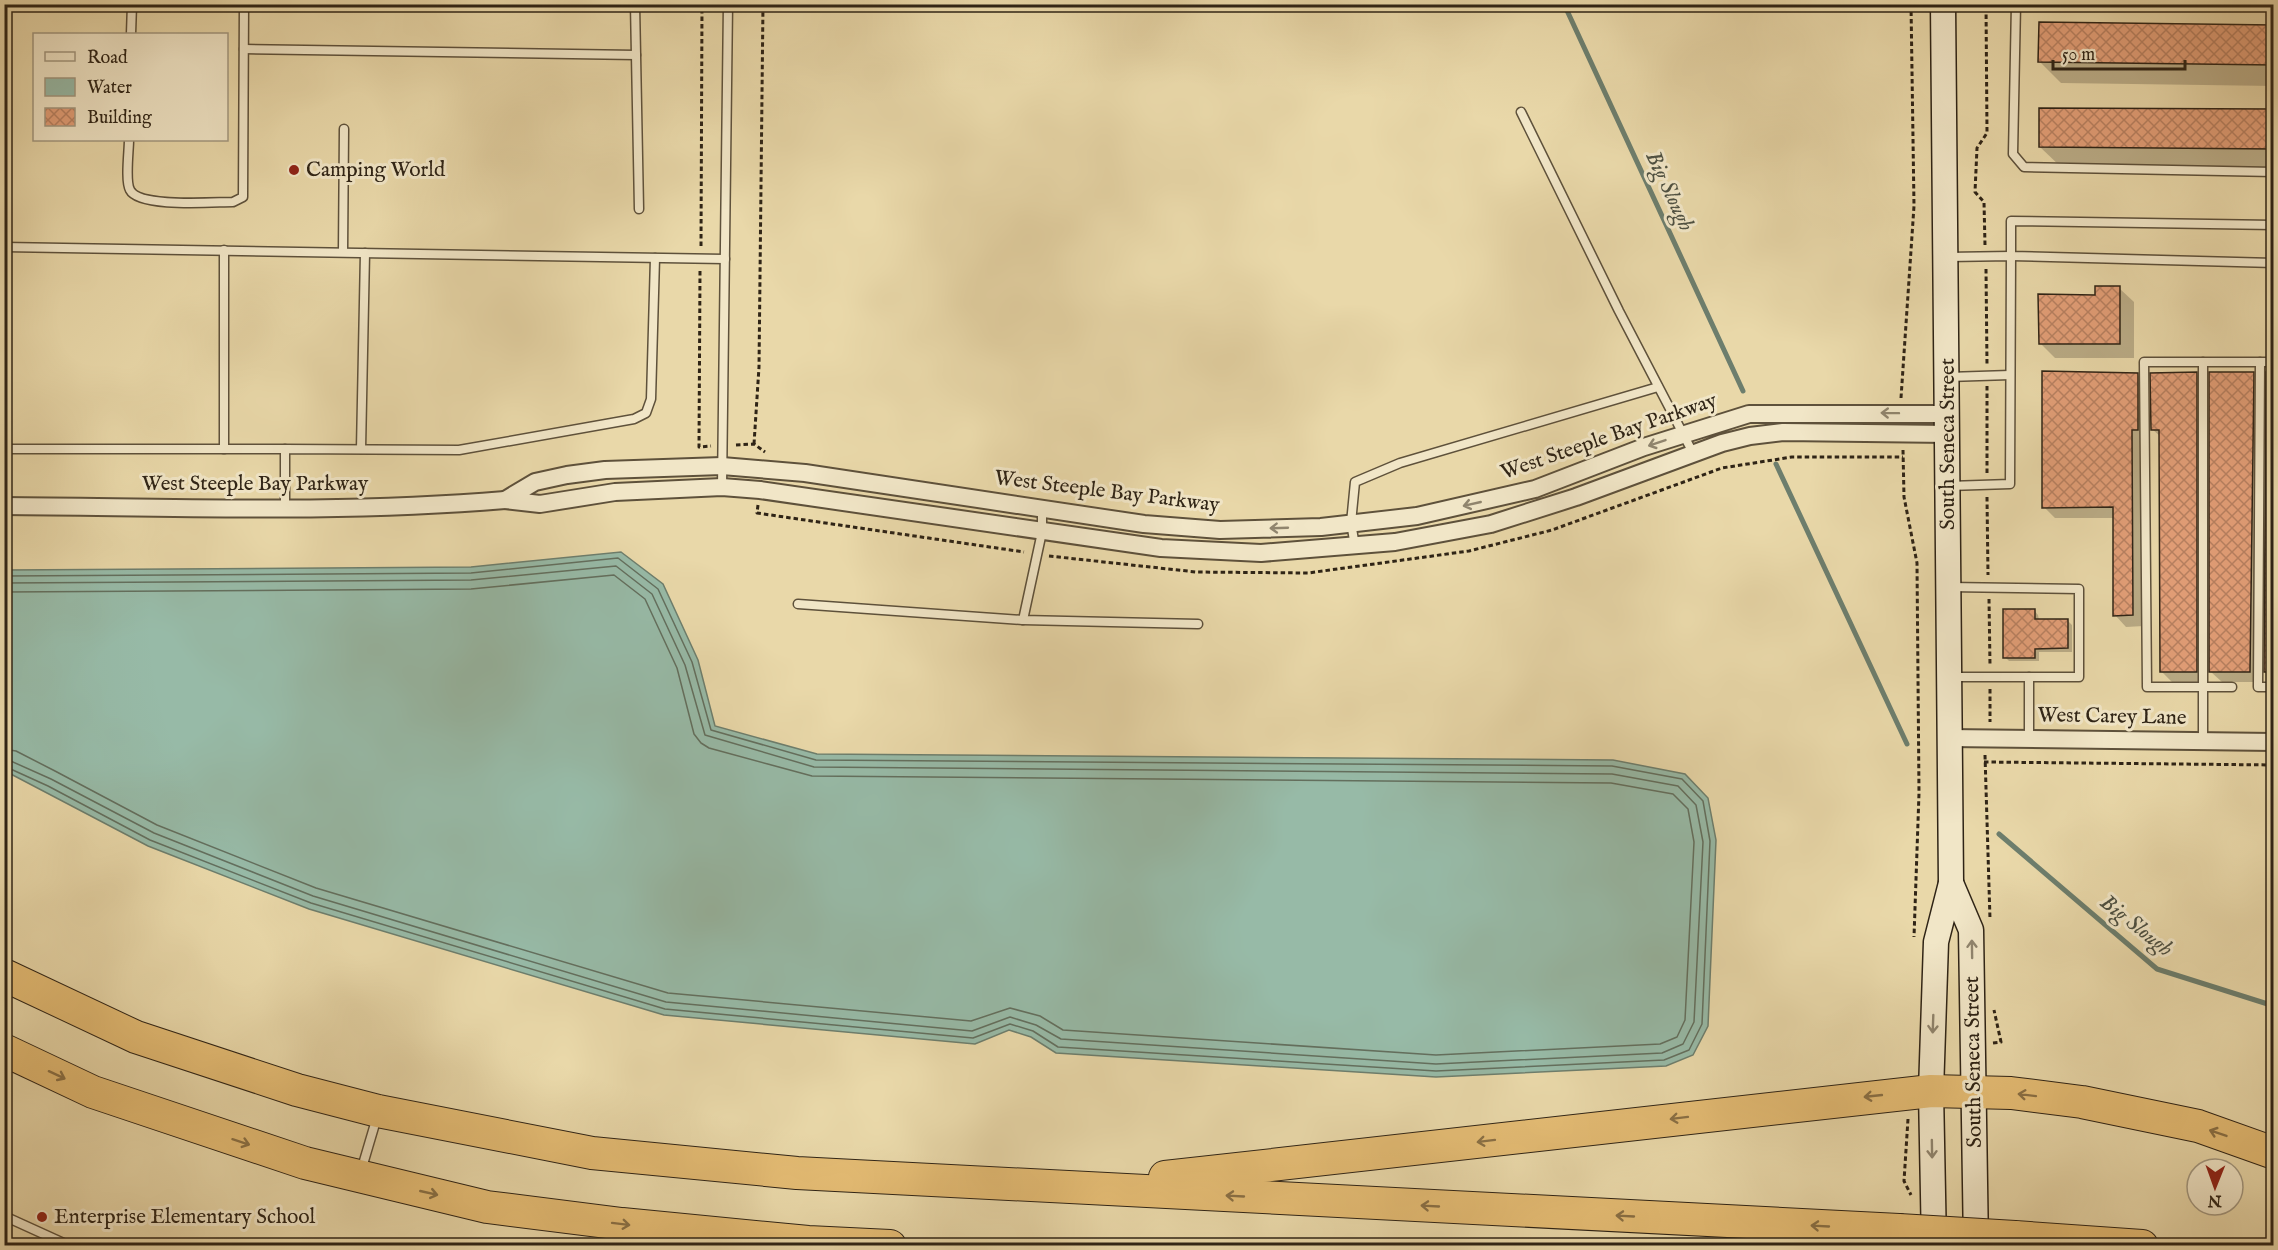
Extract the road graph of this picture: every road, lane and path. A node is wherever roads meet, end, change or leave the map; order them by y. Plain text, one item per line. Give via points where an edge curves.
1 (132, 4) edge
2 (244, 4) edge
3 (635, 4) edge
4 (728, 4) edge
5 (763, 4) edge
6 (1911, 4) edge
7 (1943, 4) edge
8 (1986, 4) edge
9 (2016, 4) edge
10 (2252, 4) edge
11 (2274, 5) edge
12 (131, 33) edge
13 (244, 49) junction
14 (636, 55) junction
15 (1521, 112) dead end
16 (344, 129) dead end
17 (129, 141) edge
18 (2274, 172) edge
19 (639, 209) dead end
20 (2274, 225) edge
21 (4, 247) edge
22 (224, 250) junction
23 (343, 252) junction
24 (365, 253) junction
25 (1986, 256) junction
26 (2011, 256) junction
27 (1947, 257) junction
28 (655, 258) junction
29 (725, 259) junction
30 (2274, 263) edge
31 (2203, 362) junction
32 (2260, 362) junction
33 (2274, 362) edge
34 (1987, 375) junction
35 (2010, 375) junction
36 (1948, 377) junction
37 (1658, 387) junction
38 (1890, 398) dead end
39 (1901, 406) junction
40 (1706, 408) dead end
41 (1674, 418) junction
42 (1948, 424) junction
43 (1682, 434) junction
44 (1902, 434) junction
45 (754, 444) dead end
46 (4, 449) edge
47 (224, 449) junction
48 (285, 449) junction
49 (361, 449) junction
50 (776, 453) dead end
51 (1693, 453) junction
52 (1903, 457) junction
53 (722, 466) junction
54 (763, 469) junction
55 (1987, 485) junction
56 (1948, 486) junction
57 (722, 487) junction
58 (760, 490) junction
59 (505, 500) junction
60 (4, 506) edge
61 (285, 507) junction
62 (1042, 509) junction
63 (1351, 524) junction
64 (1042, 532) junction
65 (1355, 546) junction
66 (1037, 554) junction
67 (1948, 587) junction
68 (1988, 588) junction
69 (798, 604) dead end
70 (1023, 620) junction
71 (1198, 624) dead end
72 (1990, 677) junction
73 (2029, 677) junction
74 (1949, 678) junction
75 (2203, 687) junction
76 (2232, 687) dead end
77 (2274, 687) edge
78 (1949, 738) junction
79 (1988, 738) junction
80 (2028, 739) junction
81 (2203, 741) junction
82 (2274, 742) edge
83 (1984, 762) junction
84 (2274, 765) edge
85 (1951, 883) junction
86 (1990, 923) dead end
87 (1914, 937) dead end
88 (4, 975) edge
89 (1993, 1004) dead end
90 (1993, 1044) dead end
91 (4, 1050) edge
92 (1974, 1091) junction
93 (1920, 1099) junction
94 (378, 1111) junction
95 (2274, 1153) edge
96 (360, 1176) junction
97 (1071, 1187) junction
98 (1914, 1201) dead end
99 (4, 1216) edge
100 (70, 1245) edge
101 (890, 1245) edge
102 (1934, 1245) edge
103 (1976, 1245) edge
104 (2142, 1245) edge

1 - 12 lane
2 - 13 lane
3 - 14 lane
4 - 29 lane
5 - 45 path via 759,367
6 - 39 path via 1914,206
7 - 27 street, South Seneca Street
8 - 25 path via 1987,133 1977,148 1975,192 1984,202
9 - 18 lane via 2013,154 2024,167
10 - 11 lane
13 - 14 lane
13 - 17 lane via 243,197 232,202 153,201 135,197 129,188
14 - 19 lane
15 - 37 lane
16 - 23 lane
20 - 26 lane via 2011,221
21 - 22 lane
22 - 23 lane
22 - 47 lane
23 - 24 lane
24 - 28 lane
24 - 49 lane
25 - 26 lane
25 - 27 lane
25 - 34 path
26 - 30 lane
26 - 35 lane
27 - 36 street, South Seneca Street
28 - 29 lane
28 - 49 lane via 651,399 646,412 634,419 459,450
29 - 53 lane
31 - 32 lane
31 - 75 lane
31 - 75 lane via 2144,362 2144,373 2147,687
32 - 33 lane
32 - 77 lane via 2258,687
34 - 35 lane
34 - 36 lane
34 - 55 path
35 - 55 lane via 2010,484
36 - 42 street, South Seneca Street
37 - 41 lane
37 - 63 lane via 1400,462 1355,482
38 - 39 path
39 - 42 street, West Steeple Bay Parkway
39 -> 43 street, West Steeple Bay Parkway via 1749,414
40 - 41 path
41 - 43 lane
42 - 44 street, West Steeple Bay Parkway
42 - 56 street, South Seneca Street
43 - 51 lane
43 -> 63 street, West Steeple Bay Parkway via 1535,489 1417,516
44 - 51 street, West Steeple Bay Parkway via 1783,432 1750,436
44 - 52 path
46 - 47 lane
47 - 48 lane
48 - 49 lane
48 - 61 lane
50 - 54 path via 765,452
51 - 65 street, West Steeple Bay Parkway via 1491,524
52 - 66 path via 1792,457 1722,468 1552,530 1469,551 1308,573 1196,572
52 - 87 path via 1904,497 1917,563 1919,793
53 - 54 street, West Steeple Bay Parkway
53 - 57 lane
53 - 59 street, West Steeple Bay Parkway via 567,475 535,482
54 - 62 street, West Steeple Bay Parkway
55 - 56 lane
55 - 68 path
56 - 67 street, South Seneca Street
57 - 58 street, West Steeple Bay Parkway
57 - 59 street, West Steeple Bay Parkway via 615,492 540,504
58 - 64 street, West Steeple Bay Parkway
58 - 66 path via 757,513
59 - 61 street, West Steeple Bay Parkway
60 - 61 street, West Steeple Bay Parkway
63 -> 62 street, West Steeple Bay Parkway via 1220,530
62 - 64 lane
63 - 65 lane
64 - 65 street, West Steeple Bay Parkway via 1213,553
64 - 66 lane
66 - 70 lane
67 - 68 lane
67 - 74 street, South Seneca Street
68 - 72 path
68 - 73 lane via 2079,590 2079,676
69 - 70 lane
70 - 71 lane
72 - 73 lane
72 - 74 lane
72 - 79 path
73 - 80 lane
74 - 78 street, South Seneca Street
75 - 76 lane
75 - 81 lane
78 - 79 street, West Carey Lane
78 - 85 street, South Seneca Street
79 - 80 street, West Carey Lane
79 - 83 path
80 - 81 street, West Carey Lane
81 - 82 street, West Carey Lane
83 - 84 path
83 - 86 path
92 -> 85 street, South Seneca Street via 1971,930
85 -> 93 street, South Seneca Street via 1936,942
88 - 94 highway via 136,1037 297,1090
89 - 90 path via 2001,1042
91 -> 96 highway via 93,1092 305,1163
92 - 93 highway
95 -> 92 highway via 2198,1126 2082,1102
92 - 103 street, South Seneca Street
93 -> 97 highway
93 - 98 path via 1904,1181
93 -> 102 street, South Seneca Street
94 - 96 lane
94 - 97 highway via 592,1153 797,1173
96 -> 101 highway via 487,1207 808,1242
104 -> 97 highway, bridge
99 - 100 lane

